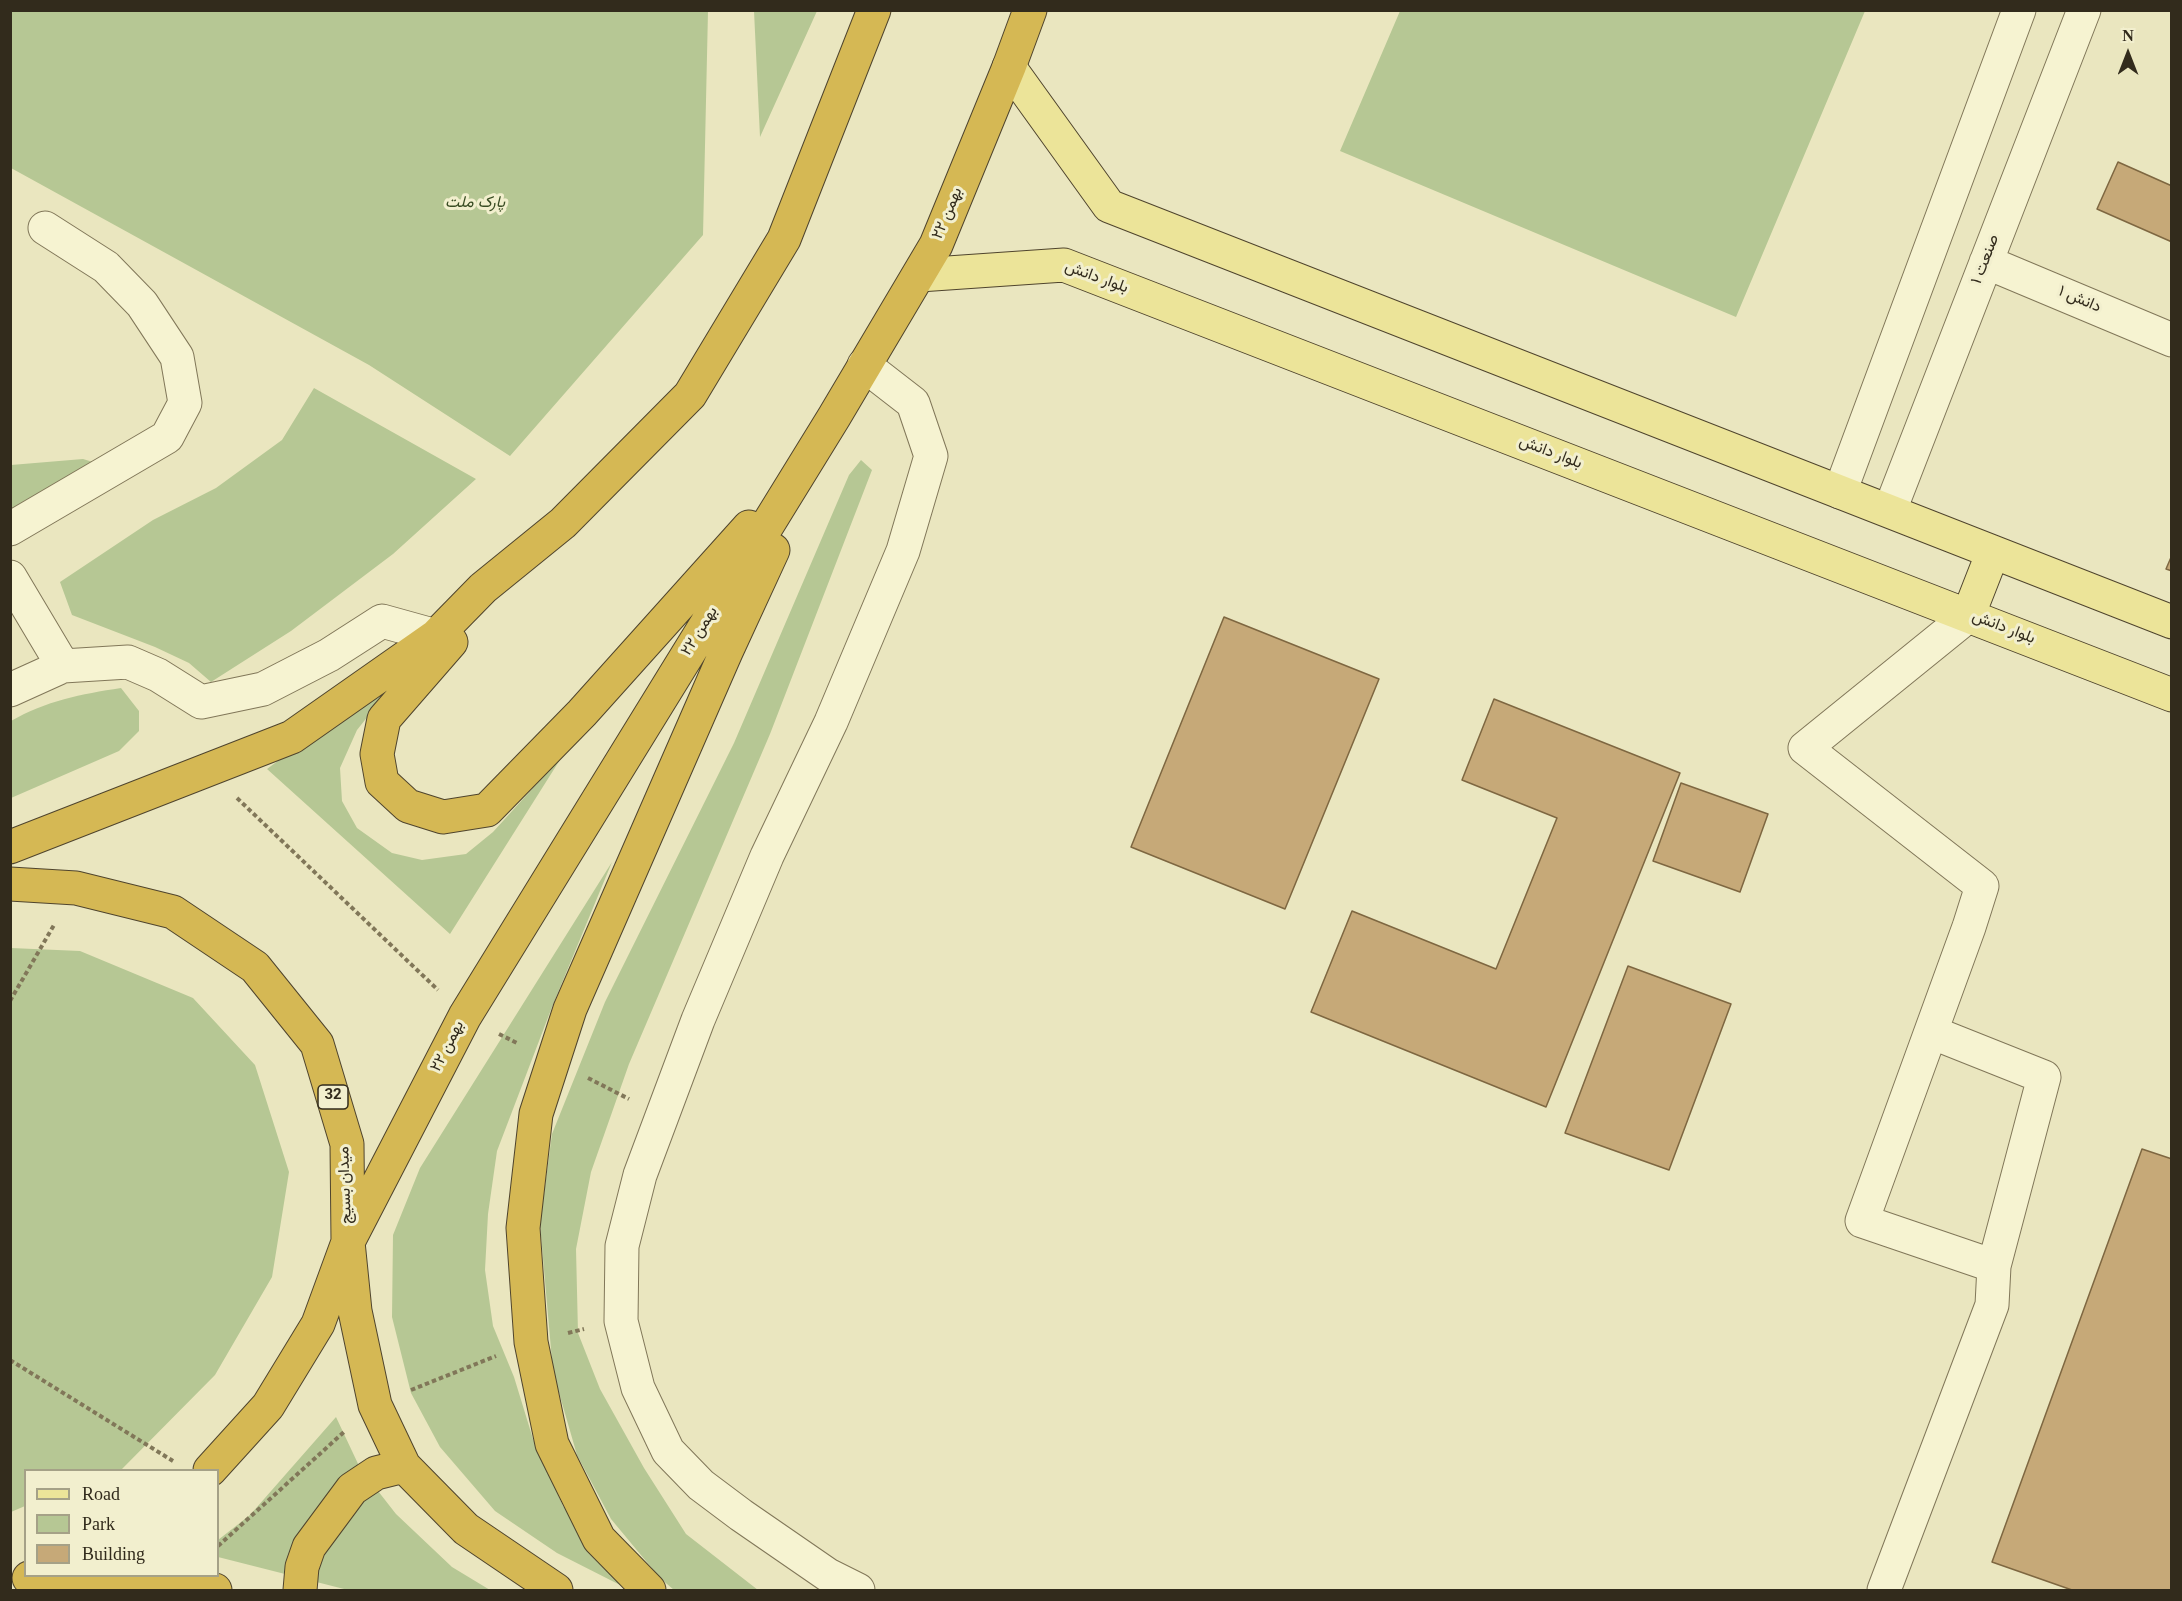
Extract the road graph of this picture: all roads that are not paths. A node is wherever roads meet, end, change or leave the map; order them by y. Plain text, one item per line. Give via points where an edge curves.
1 (874, 10) edge
2 (1030, 10) edge
3 (2019, 10) edge
4 (2084, 10) edge
5 (1009, 67) junction
6 (45, 228) dead end
7 (1986, 262) junction
8 (919, 275) junction
9 (2172, 340) edge
10 (864, 365) junction
11 (834, 417) junction
12 (805, 463) junction
13 (1840, 492) junction
14 (1890, 510) junction
15 (563, 523) junction
16 (10, 529) edge
17 (1993, 552) junction
18 (10, 577) edge
19 (1968, 616) junction
20 (2172, 622) edge
21 (436, 636) junction
22 (63, 666) junction
23 (10, 690) edge
24 (2172, 695) edge
25 (10, 847) edge
26 (10, 884) edge
27 (1931, 1032) junction
28 (348, 1242) junction
29 (1994, 1266) junction
30 (404, 1466) junction
31 (194, 1467) edge
32 (25, 1579) edge
33 (215, 1590) edge
34 (300, 1590) edge
35 (556, 1590) edge
36 (649, 1590) edge
37 (858, 1590) edge
38 (1884, 1590) edge

1 - 15 highway via 784,239 690,395
2 - 5 highway, ۲۲ بهمن
3 - 13 street
4 - 7 street, صنعت ۱
5 - 8 highway, ۲۲ بهمن via 936,245
5 - 13 main road via 1109,206
6 - 16 street via 106,267 142,304 177,357 185,403 167,437
7 - 9 street, دانش ۱
7 - 14 street, صنعت ۱
8 - 10 highway, ۲۲ بهمن
8 - 19 main road, بلوار دانش via 1064,265
10 - 11 highway, ۲۲ بهمن
10 - 37 street via 914,403 931,456 903,551 831,722 767,856 698,1020 640,1175 622,1246 621,1321 638,1388 668,1451 701,1485 741,1515 828,1575
11 - 12 highway, ۲۲ بهمن
11 - 36 highway via 570,1009 536,1114 523,1228 531,1342 552,1444 599,1539
12 - 15 highway via 582,712 487,810 443,817 408,806 382,782 377,754 384,719 430,664
12 - 28 highway, ۲۲ بهمن via 465,1016
13 - 14 main road
14 - 17 main road
15 - 21 highway via 483,588
17 - 19 main road
17 - 20 main road
18 - 22 street
19 - 24 main road, بلوار دانش
19 - 27 street via 1805,748 1982,886
21 - 22 street via 382,621 329,655 263,689 201,702 158,675 128,662
21 - 25 highway via 292,737
22 - 23 street
26 - 28 highway, میدان بسیج / 32 via 76,888 173,912 255,967 317,1044 347,1144
27 - 29 street via 2044,1077
27 - 29 street via 1862,1221
28 - 30 highway, 32 via 355,1311 375,1405
28 - 31 highway, میدان بسیج / 32 via 318,1324 268,1406
29 - 38 street via 1992,1305
30 - 34 highway via 376,1473 352,1489 309,1547
30 - 35 highway, 32 via 466,1529
32 - 33 highway via 175,1583

